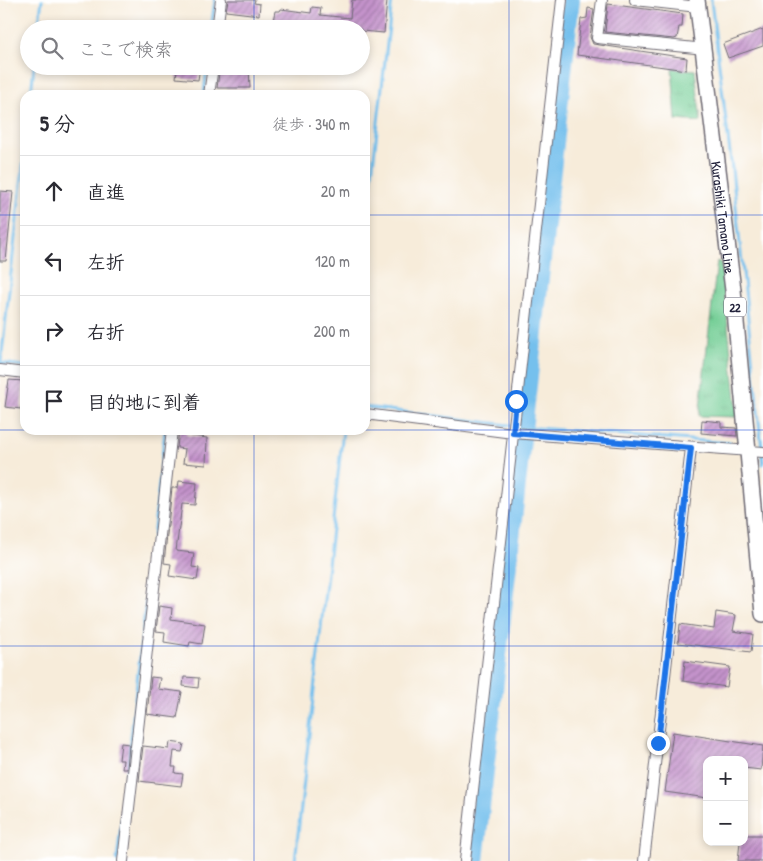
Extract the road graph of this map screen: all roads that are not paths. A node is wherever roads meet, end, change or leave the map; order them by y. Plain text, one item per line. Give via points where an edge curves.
1 (221, 0) edge
2 (562, 0) edge
3 (602, 0) edge
4 (635, 0) edge
5 (698, 3) edge
6 (218, 20) edge
7 (704, 49) junction
8 (212, 75) edge
9 (211, 90) edge
10 (0, 370) edge
11 (20, 372) edge
12 (370, 415) edge
13 (514, 429) junction
14 (171, 435) edge
15 (691, 448) junction
16 (757, 452) edge
17 (763, 614) edge
18 (123, 861) edge
19 (465, 861) edge
20 (644, 861) edge

1 - 6 street
2 - 13 street
3 - 7 street via 598,38
4 - 5 street
5 - 7 main road, Kurashiki Tamano Line / 22
7 - 16 main road, Kurashiki Tamano Line / 22 via 733,290
8 - 9 street
10 - 11 street
12 - 13 street
13 - 15 street via 530,434
13 - 19 street
14 - 18 street
15 - 16 street
15 - 20 street
16 - 17 main road, Kurashiki Tamano Line / 22

